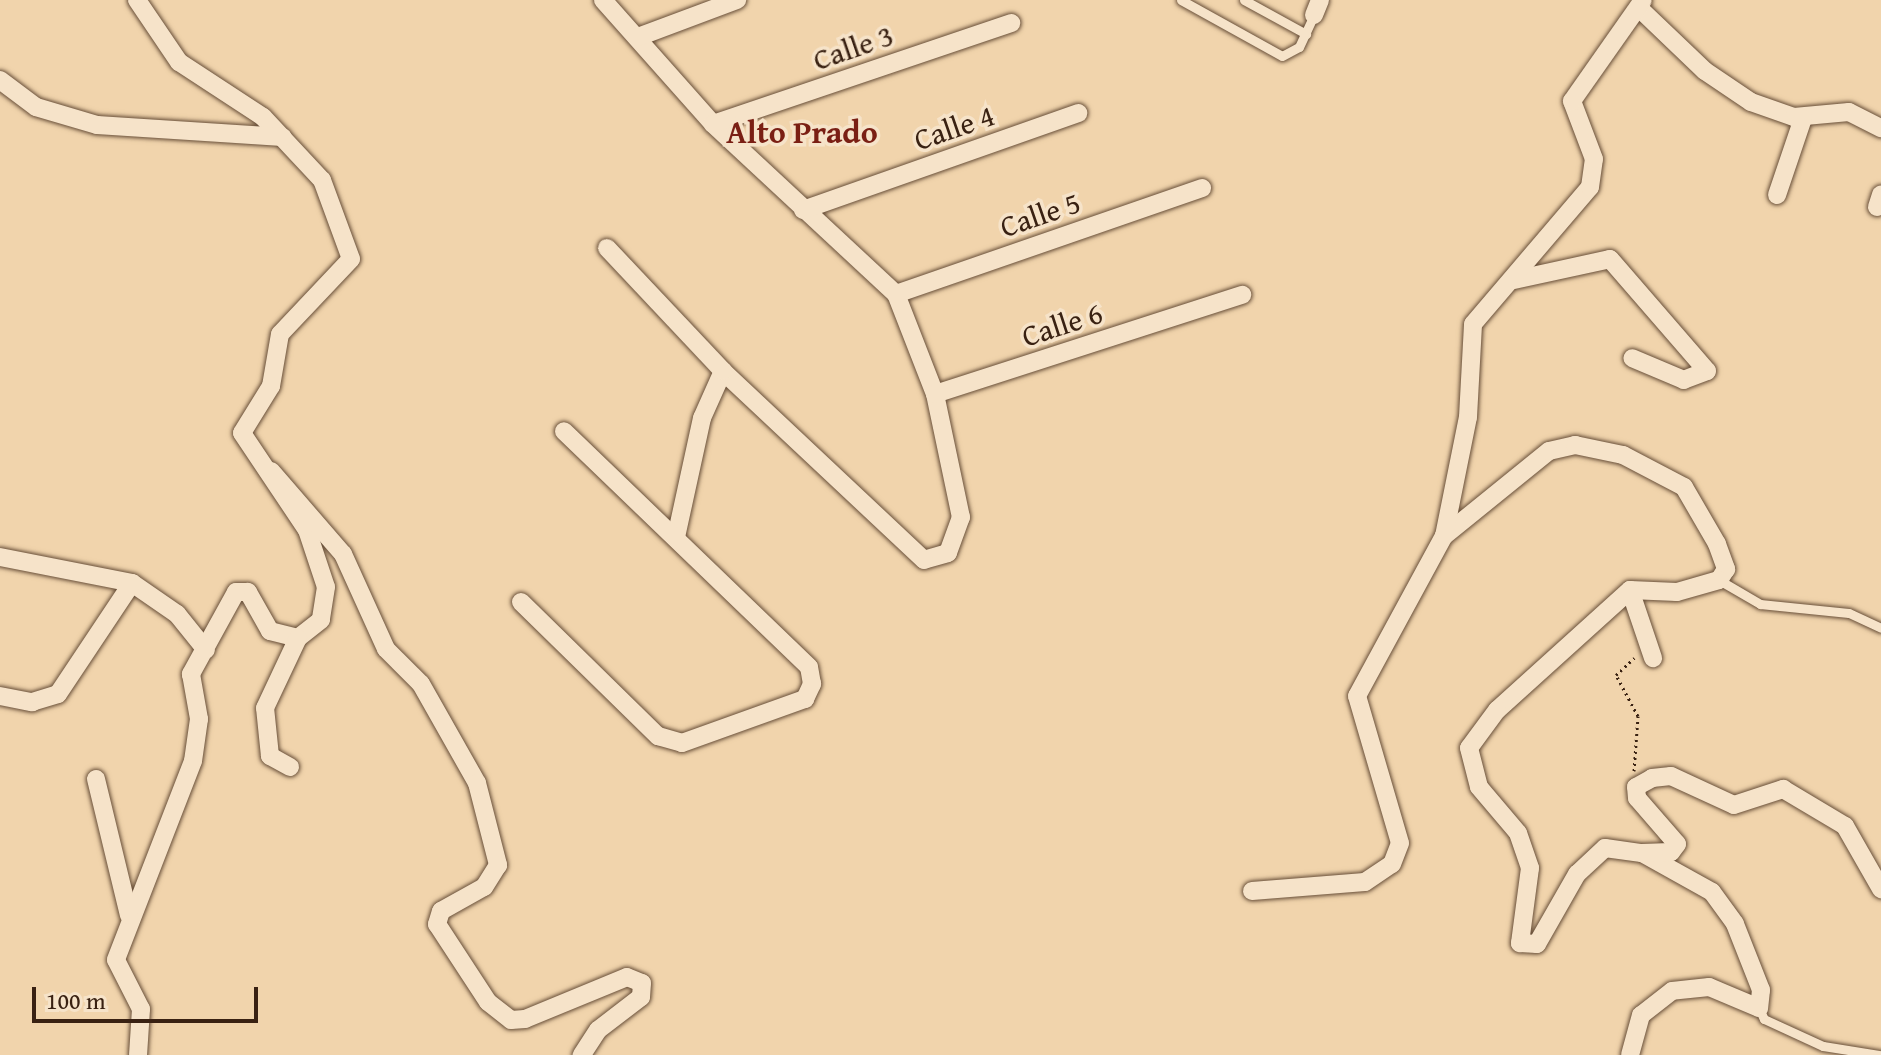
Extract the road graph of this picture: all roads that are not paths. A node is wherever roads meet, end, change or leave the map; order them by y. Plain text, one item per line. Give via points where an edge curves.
1 (137, 0) edge
2 (737, 0) edge
3 (1181, 0) edge
4 (1244, 0) edge
5 (611, 3) edge
6 (1641, 4) edge
7 (1317, 8) edge
8 (1011, 23) dead end
9 (1306, 34) junction
10 (638, 37) junction
11 (0, 80) edge
12 (1078, 113) dead end
13 (1803, 118) junction
14 (713, 124) junction
15 (1881, 128) edge
16 (283, 137) junction
17 (1202, 188) dead end
18 (1777, 195) dead end
19 (803, 210) junction
20 (607, 248) dead end
21 (1514, 280) junction
22 (896, 294) junction
23 (1242, 295) dead end
24 (1632, 358) dead end
25 (723, 371) junction
26 (935, 394) junction
27 (564, 431) dead end
28 (255, 461) junction
29 (1444, 536) junction
30 (676, 537) junction
31 (0, 557) edge
32 (1719, 580) junction
33 (132, 583) junction
34 (1630, 590) junction
35 (521, 602) dead end
36 (1881, 628) edge
37 (298, 638) junction
38 (206, 650) junction
39 (1651, 652) road end
40 (0, 696) edge
41 (290, 767) dead end
42 (96, 779) dead end
43 (1642, 853) junction
44 (1881, 889) edge
45 (1252, 891) dead end
46 (129, 917) junction
47 (1759, 1008) junction
48 (138, 1055) edge
49 (582, 1055) edge
50 (1630, 1055) edge
51 (1880, 1055) edge

1 - 16 street via 179,62
2 - 10 street
3 - 9 lane via 1282,56 1295,53
4 - 9 lane
5 - 10 street
6 - 13 street via 1705,71 1751,102
6 - 21 street via 1572,101 1594,159 1590,187
7 - 9 lane
8 - 14 street, Calle 3
10 - 14 street
11 - 16 street via 36,107 97,125
12 - 19 street, Calle 4
13 - 15 street via 1849,112
13 - 18 street
14 - 19 street
16 - 28 street via 334,201 351,259 280,334 271,386 242,433
17 - 22 street, Calle 5
19 - 22 street
20 - 25 street
21 - 24 street via 1610,259 1707,371 1684,380
21 - 29 street via 1483,304 1473,324 1468,417
22 - 26 street
23 - 26 street, Calle 6
25 - 26 street via 933,562 953,546 961,517
25 - 30 street via 702,418
27 - 30 street
28 - 37 street via 307,530 326,587 321,620
28 - 49 street via 303,501 343,554 386,649 421,684 477,783 498,865 484,887 441,911 437,924 488,1002 511,1020 525,1019 627,977 642,983 643,994 598,1030
29 - 32 street via 1549,451 1599,447 1684,487 1717,544 1726,569
29 - 45 street via 1357,696 1400,843 1392,864 1365,882
30 - 35 street via 809,667 805,699 682,743 658,736
31 - 33 street
32 - 34 street via 1677,592
32 - 36 lane via 1773,608 1849,613
33 - 38 street via 177,614
33 - 40 street via 58,694 32,702
34 - 39 street
34 - 43 street via 1479,728 1469,766 1525,850 1530,891 1517,936 1528,947 1592,856 1605,848
37 - 38 street via 270,631 248,592 236,592
37 - 41 street via 265,708 270,756
38 - 46 street via 190,679 199,719 193,761 166,846
42 - 46 street
43 - 44 street via 1671,852 1677,844 1674,832 1645,813 1636,787 1668,775 1728,805 1746,804 1770,788 1808,798 1845,826
43 - 47 street via 1712,892 1751,957
46 - 48 street via 116,960 141,1009
47 - 50 street via 1709,987 1672,991 1641,1015
47 - 51 lane via 1764,1019 1823,1046

